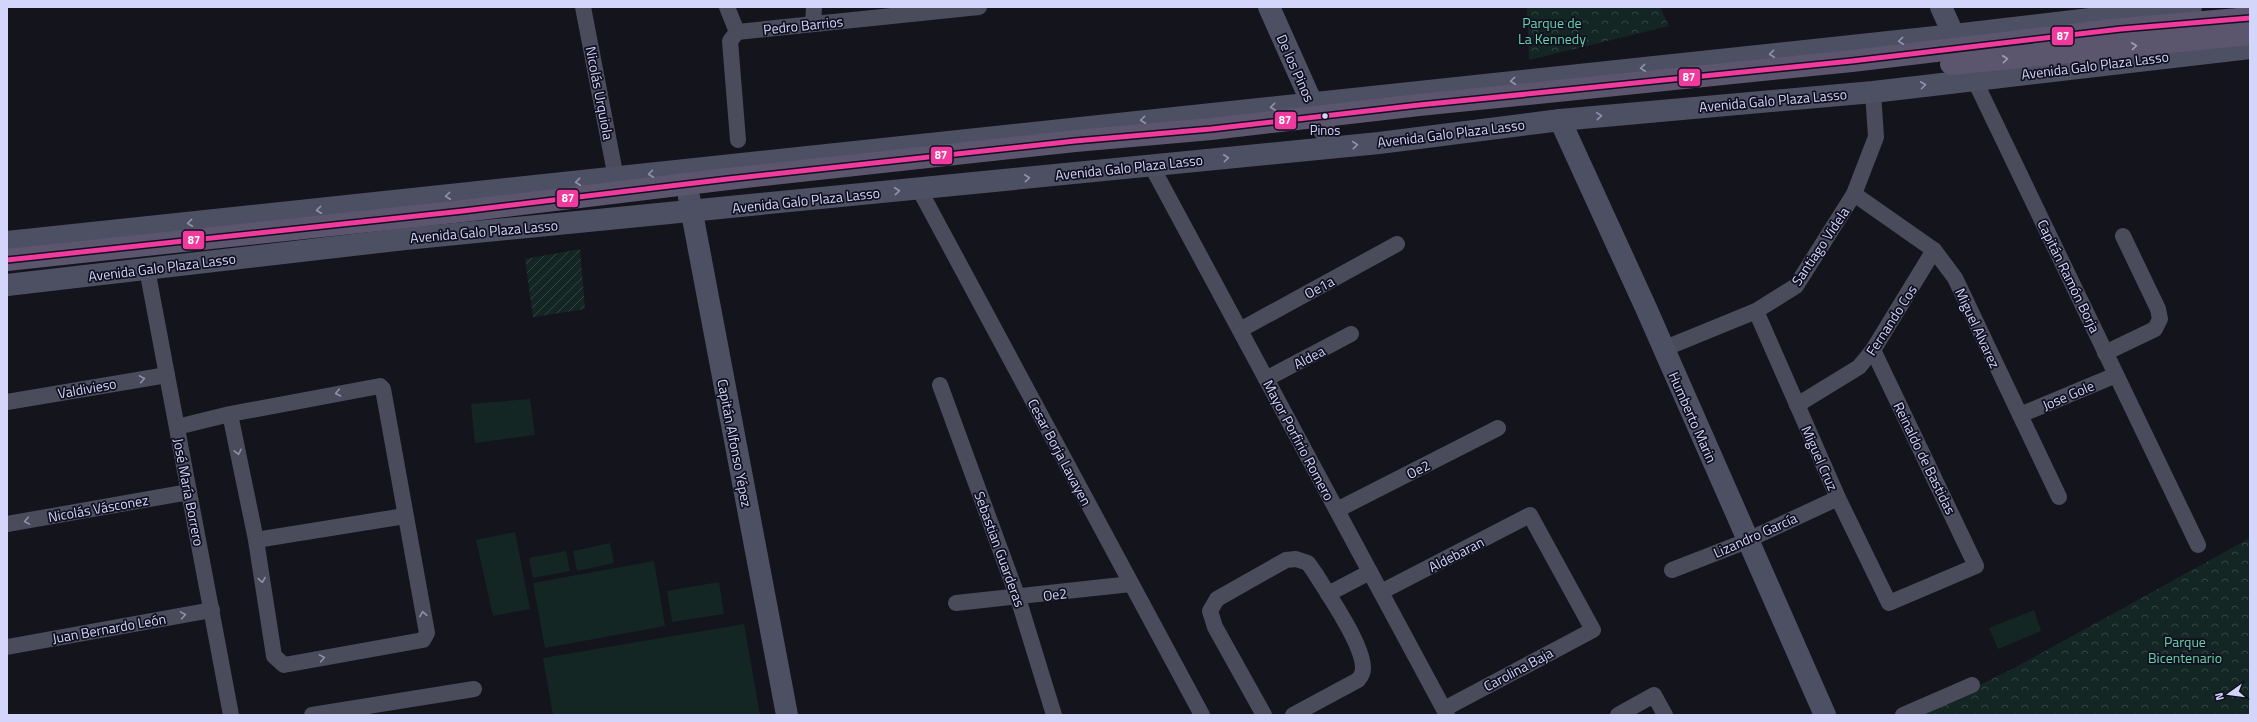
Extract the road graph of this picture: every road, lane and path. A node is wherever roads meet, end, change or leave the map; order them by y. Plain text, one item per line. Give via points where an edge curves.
1 (583, 7) edge
2 (727, 7) edge
3 (814, 7) edge
4 (979, 7) edge
5 (1269, 7) edge
6 (1941, 7) edge
7 (2191, 7) edge
8 (2250, 18) edge
9 (813, 24) junction
10 (737, 32) junction
11 (2250, 34) edge
12 (2250, 48) edge
13 (1963, 56) junction
14 (1873, 92) junction
15 (1318, 116) junction
16 (1560, 120) junction
17 (738, 140) dead end
18 (1151, 165) junction
19 (616, 178) junction
20 (919, 189) junction
21 (688, 191) junction
22 (1854, 194) junction
23 (2122, 236) dead end
24 (7, 242) edge
25 (1398, 244) dead end
26 (1934, 250) junction
27 (7, 260) edge
28 (147, 269) junction
29 (7, 272) edge
30 (7, 285) edge
31 (1756, 311) junction
32 (1240, 330) junction
33 (1351, 334) dead end
34 (1663, 349) junction
35 (1873, 350) junction
36 (2105, 353) junction
37 (167, 374) junction
38 (2116, 375) junction
39 (1266, 379) junction
40 (940, 385) dead end
41 (7, 402) edge
42 (1797, 405) junction
43 (230, 414) junction
44 (2020, 416) junction
45 (177, 427) junction
46 (1498, 428) dead end
47 (190, 492) junction
48 (2059, 497) dead end
49 (1838, 498) junction
50 (1337, 510) junction
51 (405, 516) junction
52 (7, 524) edge
53 (256, 540) junction
54 (1747, 540) junction
55 (2198, 545) dead end
56 (1672, 570) dead end
57 (1370, 572) junction
58 (1130, 584) junction
59 (1381, 592) junction
60 (1328, 594) junction
61 (1018, 598) junction
62 (956, 603) dead end
63 (1889, 603) joint
64 (212, 610) junction
65 (1593, 630) joint
66 (7, 647) edge
67 (1972, 685) dead end
68 (474, 689) dead end
69 (1445, 712) edge
70 (231, 715) edge
71 (312, 715) edge
72 (787, 715) edge
73 (1054, 715) edge
74 (1202, 715) edge
75 (1264, 715) edge
76 (1293, 715) edge
77 (1618, 715) edge
78 (1665, 715) edge
79 (1825, 715) edge
80 (1903, 715) edge

1 - 19 street, Nicolás Urquiola
2 - 10 street
3 - 9 street
4 - 9 street, Pedro Barrios
5 - 15 main road, De los Pinos
6 - 13 main road, Capitán Ramón Borja
7 - 13 main road, Avenida Galo Plaza Lasso
8 - 13 main road, Avenida Galo Plaza Lasso via 2121,29
9 - 10 street, Pedro Barrios
10 - 17 street via 730,40
13 -> 11 main road, Avenida Galo Plaza Lasso
12 - 13 main road, Avenida Galo Plaza Lasso
14 -> 13 main road, Avenida Galo Plaza Lasso
13 - 15 main road, Avenida Galo Plaza Lasso
13 - 36 street, Capitán Ramón Borja
16 -> 14 main road, Avenida Galo Plaza Lasso
14 - 22 street, Santiago Videla via 1876,137
15 - 21 main road, Avenida Galo Plaza Lasso
15 -> 21 main road, Avenida Galo Plaza Lasso
18 -> 16 main road, Avenida Galo Plaza Lasso via 1379,143
16 - 34 main road, Humberto Marin
20 -> 18 main road, Avenida Galo Plaza Lasso
18 - 32 street, Mayor Porfirio Romero
21 -> 19 main road, Avenida Galo Plaza Lasso
19 -> 24 main road, Avenida Galo Plaza Lasso
21 -> 20 main road, Avenida Galo Plaza Lasso
20 - 58 street, Cesar Borja Lavayen
21 - 27 main road, Avenida Galo Plaza Lasso via 463,211
21 - 28 main road, Avenida Galo Plaza Lasso via 405,239
21 - 29 main road, Avenida Galo Plaza Lasso
21 - 72 main road, Capitán Alfonso Yépez
22 - 26 street, Miguel Alvarez
22 - 31 street, Santiago Videla via 1796,286
23 - 36 street via 2158,309 2160,320 2155,329
25 - 32 street, Oe1a
26 - 35 street, Fernando Cos
26 - 44 street, Miguel Alvarez via 1955,278
28 - 30 main road, Avenida Galo Plaza Lasso
28 - 37 street, José María Borrero
31 - 34 street, Santiago Videla
31 - 42 street, Miguel Cruz
32 - 39 street, Mayor Porfirio Romero
33 - 39 street, Aldea
34 - 54 main road, Humberto Marin
35 - 42 street, Fernando Cos via 1859,367
35 - 63 street, Reinaldo de Bastidas via 1976,566
36 - 38 street, Capitán Ramón Borja
41 -> 37 street, Valdivieso
37 - 45 street, José María Borrero
38 - 44 street, Jose Gole
38 - 55 street, Capitán Ramón Borja
39 - 50 street, Mayor Porfirio Romero
40 - 61 street, Sebastian Guarderas
42 - 49 street, Miguel Cruz
43 - 45 street
51 -> 43 street via 383,389 380,386
43 -> 53 street
44 - 48 street, Miguel Alvarez
45 - 47 street, José María Borrero
46 - 50 street, Oe2
47 -> 52 street, Nicolás Vásconez
47 - 64 street, José María Borrero
49 - 54 street, Lizandro García
49 - 63 street, Miguel Cruz
50 - 57 street, Mayor Porfirio Romero
51 - 53 street
53 -> 51 street via 274,656 284,665 426,638
54 - 56 street, Lizandro García
54 - 79 main road, Humberto Marin
57 - 59 street, Mayor Porfirio Romero
57 - 60 street
58 - 61 street, Oe2
58 - 74 street, Cesar Borja Lavayen
59 - 65 street, Aldebaran via 1530,515
59 - 69 street, Mayor Porfirio Romero
60 - 75 street via 1308,563 1291,559 1236,587 1212,605 1211,619 1215,628
60 - 76 street via 1358,648 1362,658 1363,674 1358,680
61 - 62 street, Oe2
61 - 73 street, Sebastian Guarderas
66 -> 64 street, Juan Bernardo León
64 - 70 street, José María Borrero
65 - 69 street, Carolina Baja
67 - 80 street
68 - 71 street
77 - 78 street via 1654,695

